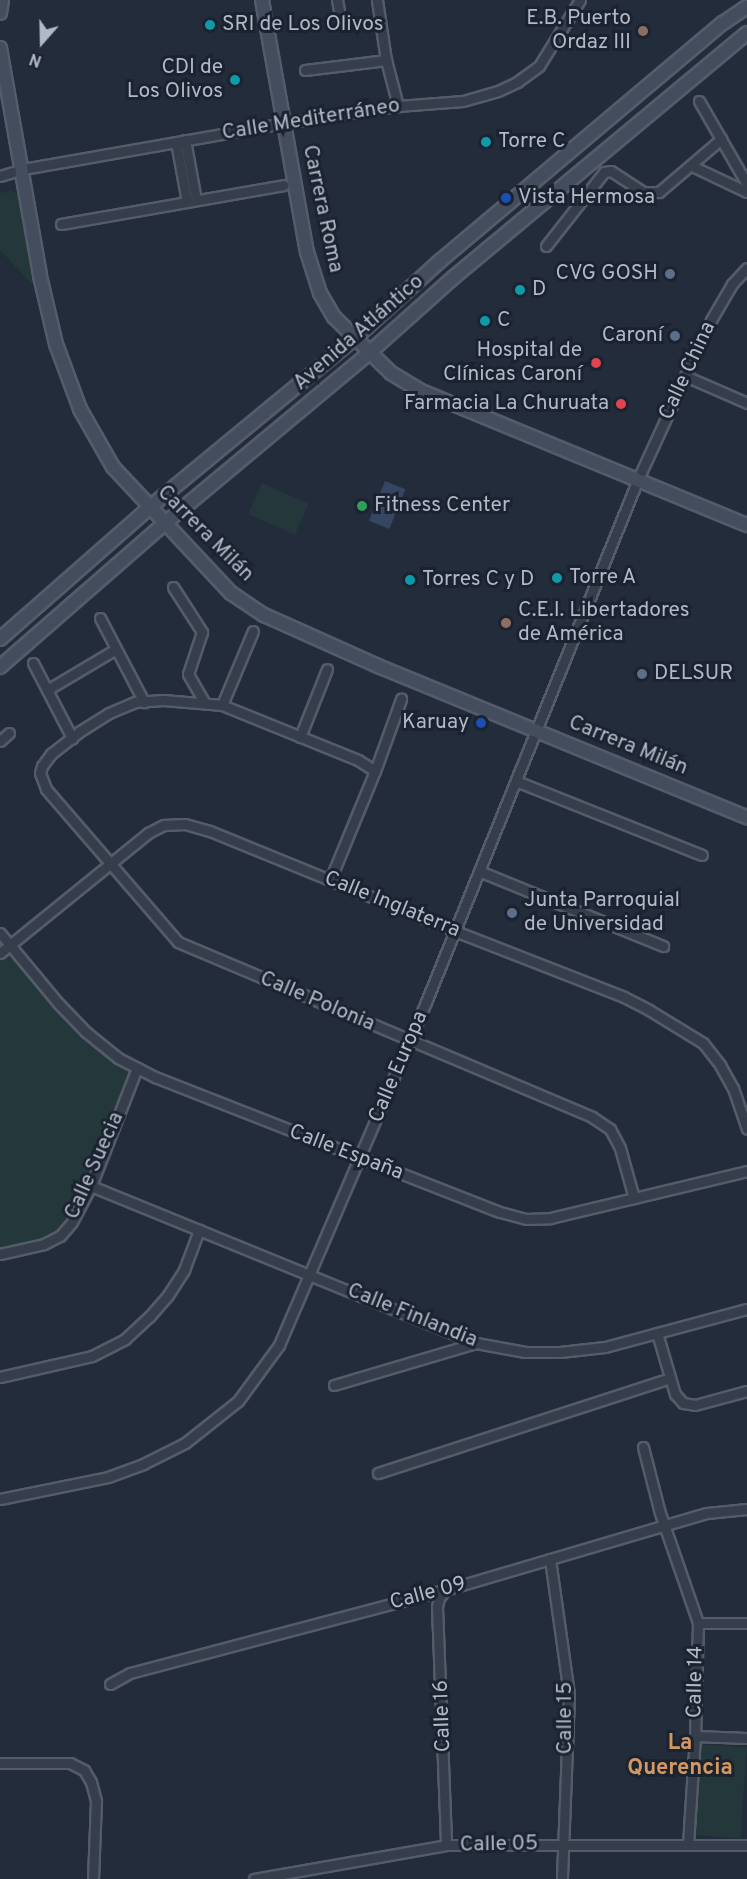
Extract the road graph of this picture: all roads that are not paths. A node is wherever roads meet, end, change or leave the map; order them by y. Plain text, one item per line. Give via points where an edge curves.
1 (2, 0) edge
2 (262, 0) edge
3 (337, 0) edge
4 (380, 0) edge
5 (578, 1) edge
6 (747, 7) edge
7 (0, 13) edge
8 (341, 21) dead end
9 (747, 33) edge
10 (0, 48) edge
11 (386, 60) junction
12 (305, 70) dead end
13 (699, 101) dead end
14 (398, 106) junction
15 (285, 123) junction
16 (721, 139) junction
17 (180, 141) junction
18 (692, 166) junction
19 (23, 169) junction
20 (0, 176) edge
21 (747, 184) edge
22 (284, 185) dead end
23 (747, 192) edge
24 (192, 201) junction
25 (61, 224) dead end
26 (546, 246) dead end
27 (747, 268) edge
28 (356, 338) junction
29 (369, 353) junction
30 (686, 376) junction
31 (747, 403) edge
32 (638, 479) junction
33 (150, 507) junction
34 (164, 524) junction
35 (747, 525) edge
36 (172, 587) dead end
37 (100, 618) dead end
38 (253, 631) dead end
39 (0, 639) edge
40 (116, 649) junction
41 (33, 663) dead end
42 (0, 667) edge
43 (327, 669) dead end
44 (47, 690) junction
45 (402, 699) dead end
46 (144, 702) junction
47 (205, 703) junction
48 (222, 705) junction
49 (537, 730) junction
50 (9, 733) dead end
51 (300, 737) junction
52 (72, 738) junction
53 (0, 741) edge
54 (375, 771) junction
55 (516, 781) junction
56 (747, 817) edge
57 (702, 855) dead end
58 (110, 864) junction
59 (479, 871) junction
60 (330, 880) junction
61 (455, 932) junction
62 (0, 933) edge
63 (9, 945) junction
64 (663, 946) dead end
65 (0, 952) edge
66 (410, 1041) junction
67 (137, 1068) junction
68 (747, 1129) edge
69 (360, 1160) junction
70 (747, 1172) edge
71 (91, 1186) junction
72 (634, 1198) junction
73 (200, 1230) junction
74 (0, 1254) edge
75 (310, 1275) junction
76 (747, 1309) edge
77 (657, 1333) junction
78 (476, 1343) junction
79 (0, 1377) edge
80 (670, 1377) junction
81 (334, 1385) dead end
82 (747, 1391) edge
83 (643, 1447) dead end
84 (378, 1473) dead end
85 (0, 1499) edge
86 (747, 1509) edge
87 (665, 1525) junction
88 (550, 1559) junction
89 (445, 1590) junction
90 (698, 1623) junction
91 (747, 1623) edge
92 (110, 1684) dead end
93 (695, 1736) junction
94 (747, 1738) edge
95 (0, 1763) edge
96 (562, 1844) junction
97 (446, 1845) junction
98 (688, 1845) junction
99 (747, 1845) edge
100 (93, 1879) edge
101 (254, 1879) edge
102 (562, 1879) edge

1 - 7 street
2 - 15 street, Carrera Roma
3 - 8 street
4 - 11 street
5 - 14 street, Calle Mediterráneo via 539,66 518,82 463,101
6 - 28 street, Avenida Atlántico via 440,261
9 - 29 street, Avenida Atlántico via 463,269
10 - 19 street, Carrera Milán
11 - 12 street
11 - 14 street
13 - 16 street
14 - 15 street, Calle Mediterráneo
15 - 17 street, Calle Mediterráneo
15 - 28 street, Carrera Roma via 307,252 317,283 334,317
16 - 18 street
16 - 21 street
17 - 19 street, Calle Mediterráneo
17 - 24 street
18 - 23 street
18 - 26 street via 659,192 651,193 611,171 604,172
19 - 20 street, Calle Mediterráneo
19 - 33 street, Carrera Milán via 40,276 56,344 80,409 113,467
22 - 24 street
24 - 25 street
27 - 30 street, Calle China via 732,284 711,320
28 - 29 street, Carrera Roma
28 - 33 street, Avenida Atlántico
29 - 32 street, Carrera Roma via 419,390
29 - 34 street, Avenida Atlántico
30 - 31 street
30 - 32 street, Calle China
32 - 35 street, Carrera Roma
32 - 49 street, Calle Europa
33 - 34 street, Carrera Milán
33 - 39 street, Avenida Atlántico
34 - 42 street, Avenida Atlántico
34 - 49 street, Carrera Milán via 231,593 264,615
36 - 47 street via 202,632 188,674
37 - 40 street
38 - 48 street
40 - 44 street
40 - 46 street
41 - 44 street
43 - 51 street
44 - 52 street
45 - 54 street
46 - 47 street
46 - 52 street via 109,713
47 - 48 street
48 - 51 street
49 - 55 street, Calle Europa
49 - 56 street, Carrera Milán
50 - 53 street
51 - 54 street
52 - 58 street, Calle Polonia via 51,754 40,773 46,789
54 - 60 street
55 - 57 street
55 - 59 street, Calle Europa
58 - 60 street, Calle Inglaterra via 148,833 164,825 185,824
58 - 63 street, Calle Inglaterra
58 - 66 street, Calle Polonia via 178,942
59 - 61 street, Calle Europa
59 - 64 street
60 - 61 street, Calle Inglaterra
61 - 66 street, Calle Europa
61 - 68 street, Calle Inglaterra via 624,997 703,1043 733,1088
62 - 63 street, Calle España
63 - 65 street, Calle Inglaterra
63 - 67 street, Calle España via 86,1032
66 - 69 street, Calle Europa
66 - 72 street, Calle Polonia via 592,1117 610,1129 620,1148
67 - 69 street, Calle España
67 - 71 street, Calle Suecia
69 - 72 street, Calle España via 526,1219 578,1213
69 - 75 street, Calle Europa
70 - 72 street, Calle España
71 - 73 street, Calle Finlandia
71 - 74 street, Calle Suecia via 60,1236 44,1244
73 - 75 street, Calle Finlandia
73 - 79 street via 184,1270 168,1295 125,1339 92,1356
75 - 78 street, Calle Finlandia
75 - 85 street, Calle Europa via 279,1345 238,1401 213,1424 185,1443 108,1477
76 - 77 street, Calle Finlandia
77 - 78 street, Calle Finlandia via 605,1347 560,1352 525,1352
77 - 80 street
78 - 81 street
80 - 82 street via 679,1400 689,1405
80 - 84 street
83 - 87 street, Calle 14
86 - 87 street, Calle 09 via 706,1513
87 - 88 street, Calle 09
87 - 90 street, Calle 14
88 - 89 street, Calle 09
88 - 96 street, Calle 15 via 569,1695
89 - 92 street, Calle 09 via 130,1673
89 - 97 street, Calle 16 via 437,1607
90 - 91 street
90 - 93 street, Calle 14
93 - 94 street
93 - 98 street, Calle 14
95 - 100 street via 70,1763 84,1770 96,1801
96 - 97 street, Calle 05
96 - 98 street, Calle 05
96 - 102 street, Calle 15
97 - 101 street, Calle 05
98 - 99 street, Calle 05

